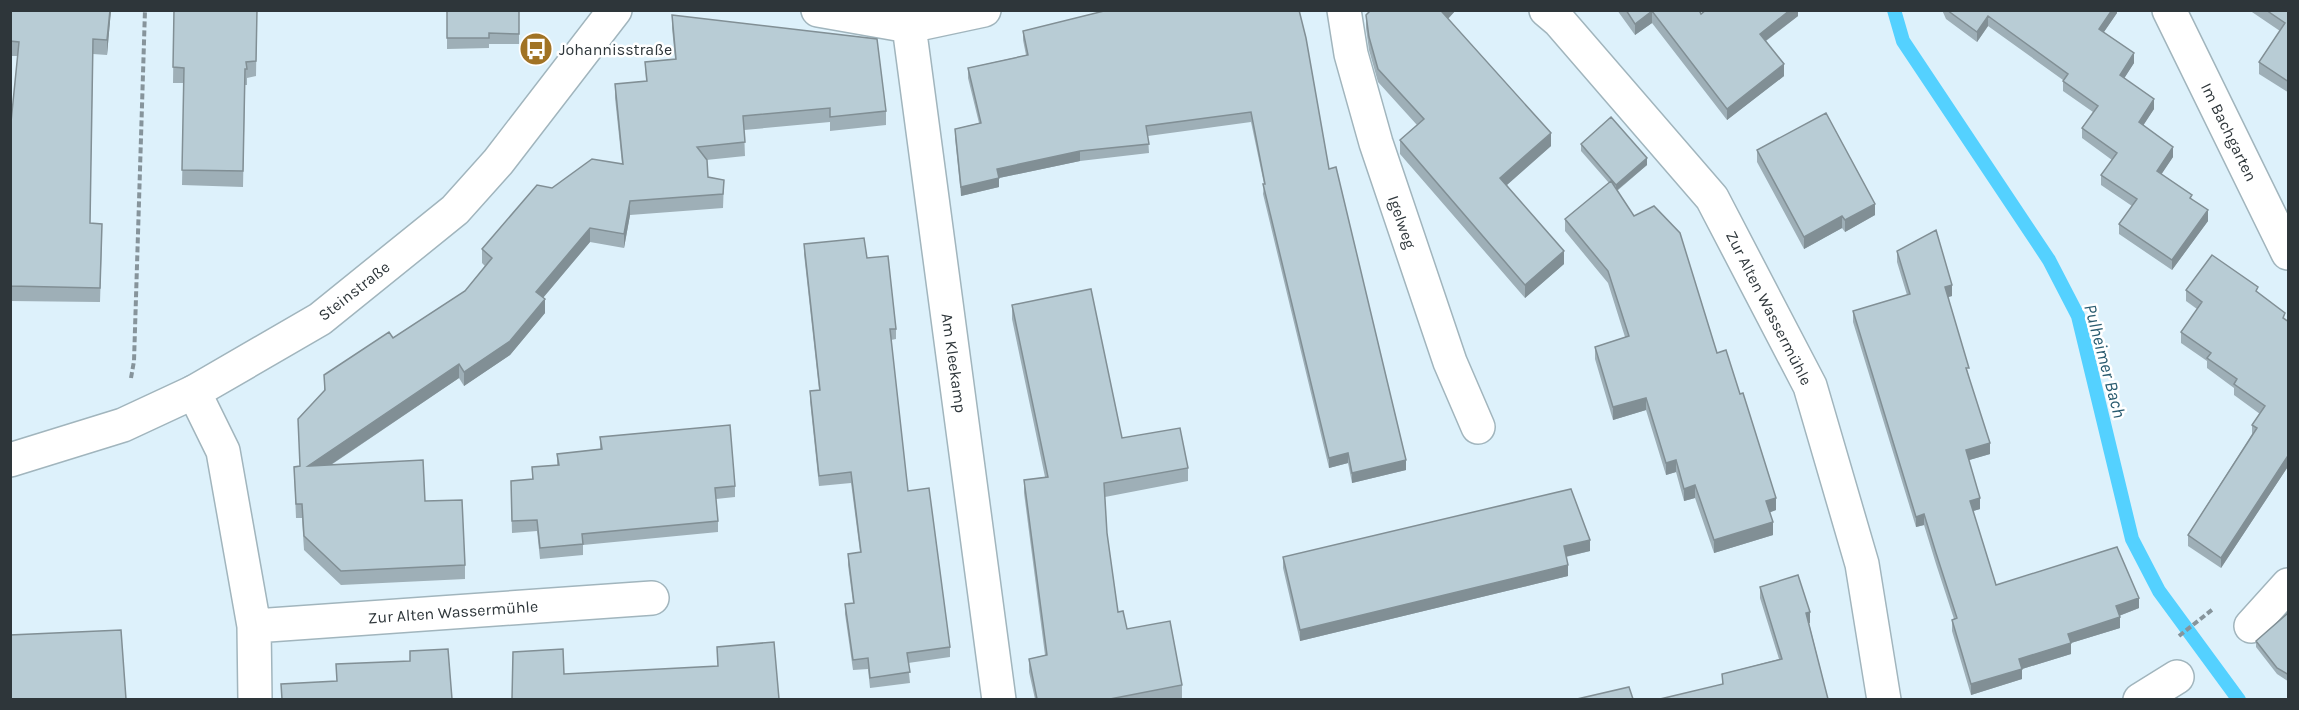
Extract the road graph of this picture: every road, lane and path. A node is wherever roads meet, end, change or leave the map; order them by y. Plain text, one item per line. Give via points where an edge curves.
1 (145, 10) edge
2 (615, 10) edge
3 (818, 10) edge
4 (984, 10) edge
5 (1344, 10) edge
6 (1546, 10) edge
7 (2169, 10) edge
8 (909, 26) junction
9 (2289, 253) edge
10 (194, 392) junction
11 (123, 425) junction
12 (1478, 427) dead end
13 (10, 460) edge
14 (2289, 585) edge
15 (652, 598) dead end
16 (2218, 606) dead end
17 (254, 626) junction
18 (2251, 626) dead end
19 (2173, 640) dead end
20 (2177, 677) dead end
21 (255, 699) edge
22 (999, 699) edge
23 (1884, 699) edge
24 (2140, 699) edge

1 - 11 path via 134,361
2 - 10 street, Steinstraße via 498,162 455,210 320,319
3 - 8 street
4 - 8 street
5 - 12 street, Igelweg via 1351,54 1376,143 1450,362
6 - 23 street, Zur Alten Wassermühle via 1712,198 1810,386 1862,564
7 - 9 street, Im Bachgarten
8 - 22 street, Am Kleekamp
10 - 11 street, Steinstraße
10 - 17 street via 223,451
11 - 13 street, Steinstraße
14 - 18 street
15 - 17 street, Zur Alten Wassermühle
16 - 19 path
17 - 21 street
20 - 24 street

